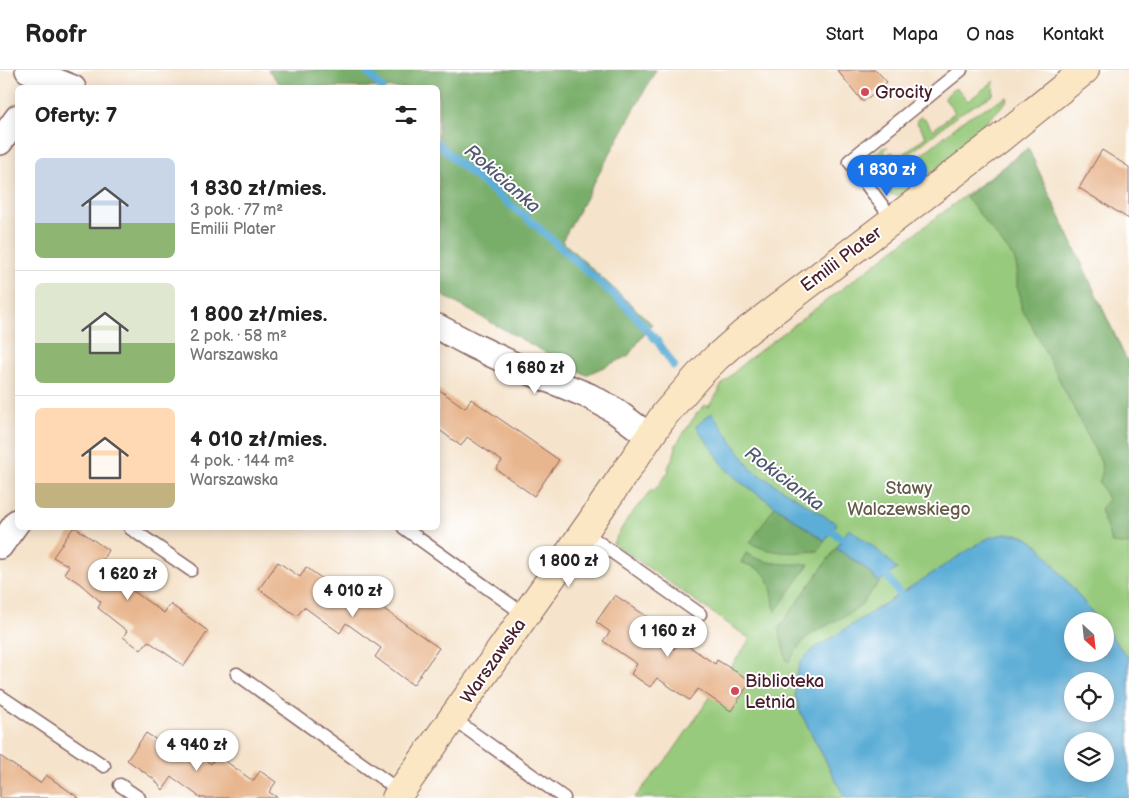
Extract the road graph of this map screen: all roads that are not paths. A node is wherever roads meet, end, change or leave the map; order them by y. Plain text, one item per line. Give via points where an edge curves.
1 (961, 70) edge
2 (1085, 70) edge
3 (37, 78) edge
4 (62, 85) edge
5 (15, 122) edge
6 (0, 142) edge
7 (893, 220) junction
8 (440, 328) edge
9 (717, 357) joint
10 (649, 436) junction
11 (15, 525) edge
12 (133, 530) edge
13 (407, 530) edge
14 (584, 532) junction
15 (0, 546) edge
16 (191, 570) dead end
17 (700, 614) dead end
18 (525, 615) junction
19 (237, 674) dead end
20 (0, 696) edge
21 (452, 718) junction
22 (104, 766) dead end
23 (120, 785) dead end
24 (399, 795) edge
25 (139, 798) edge
26 (564, 798) edge

1 - 7 lane via 849,161
2 - 7 street, Emilii Plater
3 - 4 street
5 - 6 street
7 - 9 street, Emilii Plater
8 - 10 street via 508,362 589,396
9 - 10 street, Warszawska
10 - 14 street, Warszawska
11 - 15 street
12 - 16 lane
13 - 18 lane
14 - 17 lane
14 - 18 street, Warszawska
18 - 21 street, Warszawska
19 - 24 lane
20 - 22 lane
21 - 24 street, Warszawska
21 - 26 lane
23 - 25 lane

